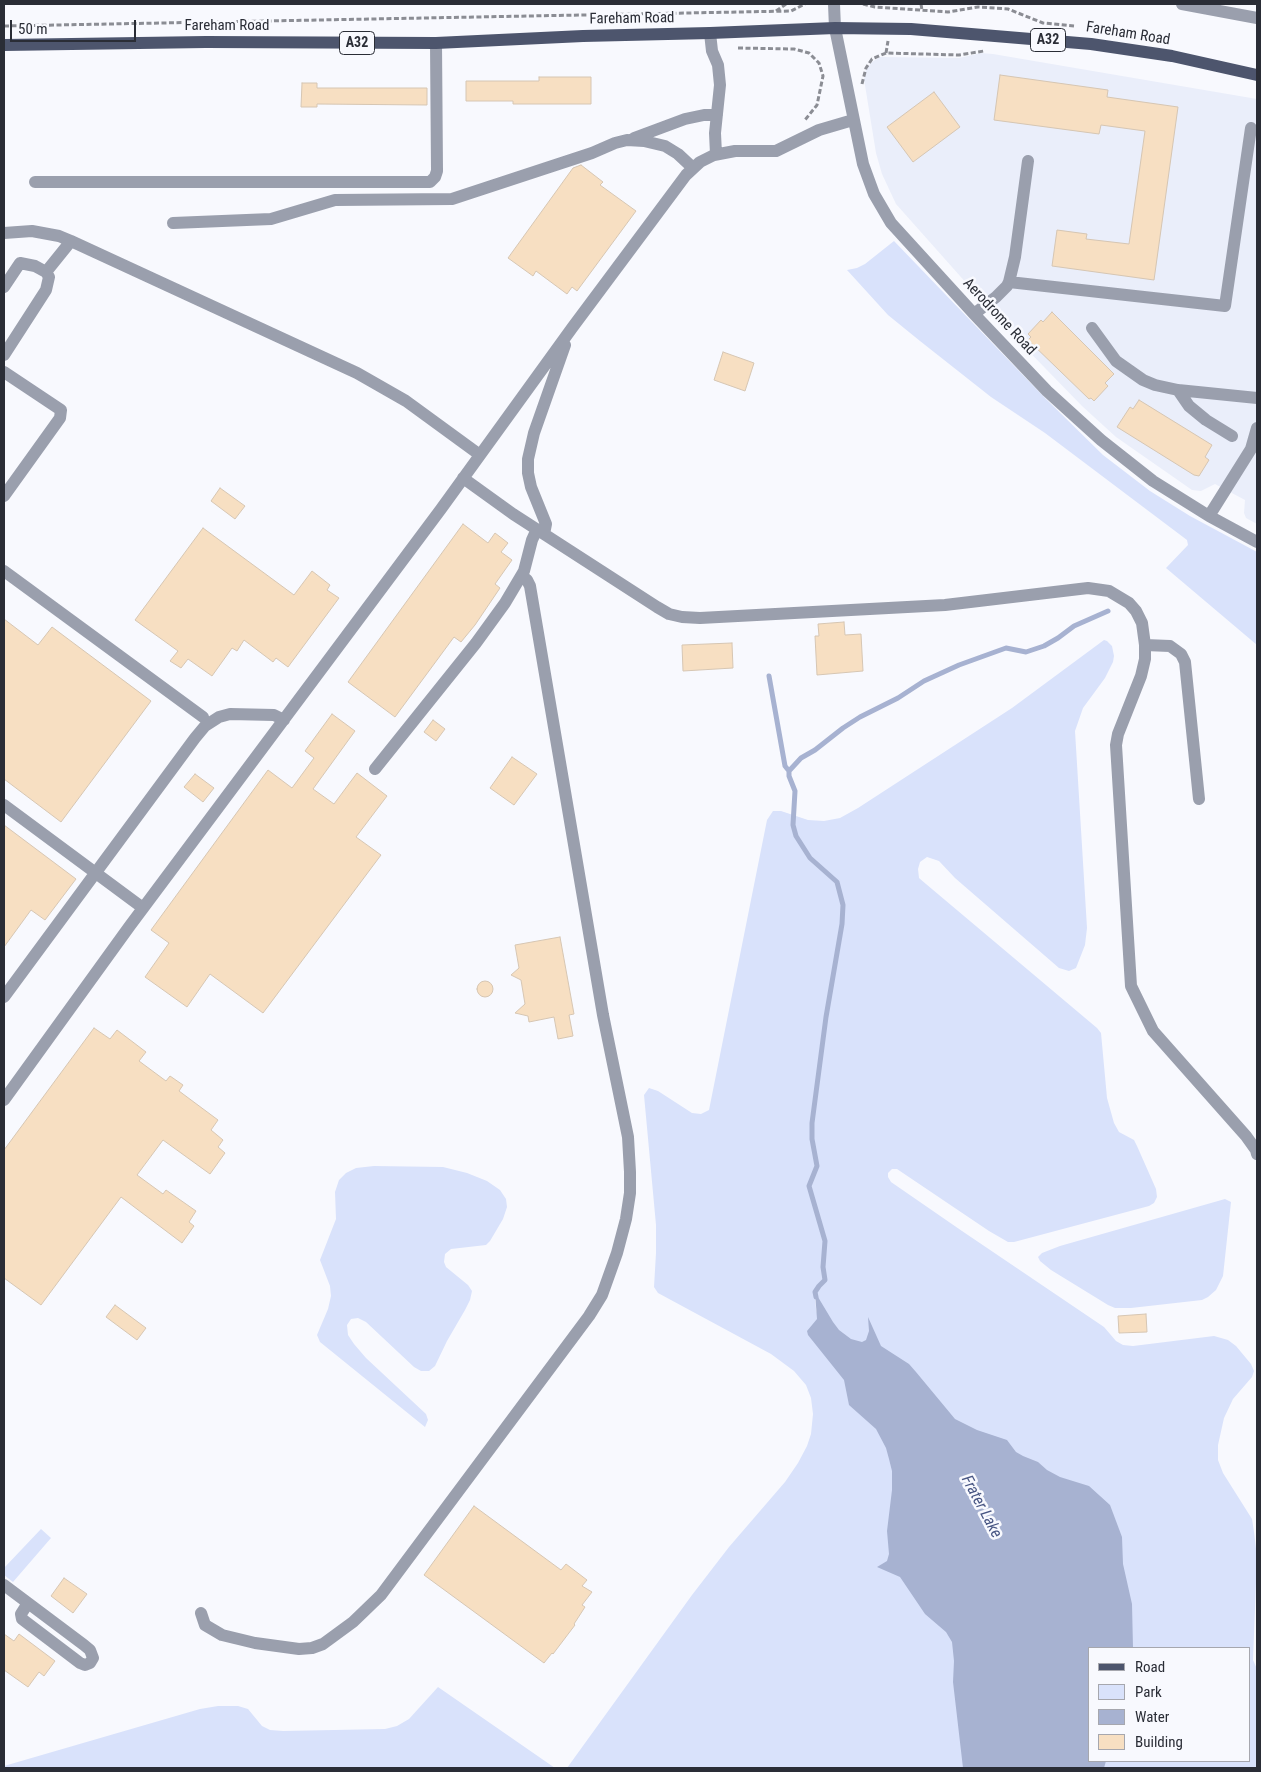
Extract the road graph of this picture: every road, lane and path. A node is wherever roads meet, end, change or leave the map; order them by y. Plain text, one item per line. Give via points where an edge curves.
1 (786, 4) edge
2 (804, 4) edge
3 (834, 4) edge
4 (921, 4) edge
5 (1182, 4) edge
6 (922, 10) dead end
7 (775, 11) junction
8 (1257, 18) edge
9 (4, 26) edge
10 (835, 28) junction
11 (710, 33) junction
12 (436, 44) junction
13 (4, 45) edge
14 (985, 51) dead end
15 (866, 68) dead end
16 (1257, 75) edge
17 (823, 76) dead end
18 (716, 115) junction
19 (853, 120) junction
20 (1251, 128) dead end
21 (627, 140) junction
22 (797, 141) junction
23 (716, 154) junction
24 (1028, 160) dead end
25 (693, 168) junction
26 (35, 182) dead end
27 (173, 223) dead end
28 (4, 233) edge
29 (71, 240) junction
30 (46, 272) junction
31 (1009, 282) junction
32 (4, 287) edge
33 (974, 314) junction
34 (575, 325) junction
35 (1092, 328) dead end
36 (4, 355) edge
37 (4, 372) edge
38 (1178, 390) junction
39 (1257, 398) edge
40 (1257, 428) edge
41 (1232, 436) dead end
42 (1254, 450) edge
43 (480, 455) junction
44 (463, 478) junction
45 (4, 496) edge
46 (1209, 516) junction
47 (540, 532) junction
48 (1257, 542) edge
49 (4, 571) edge
50 (522, 576) junction
51 (1146, 645) junction
52 (203, 717) dead end
53 (284, 720) junction
54 (375, 769) dead end
55 (1199, 799) dead end
56 (4, 805) edge
57 (95, 872) junction
58 (143, 908) junction
59 (4, 997) edge
60 (4, 1100) edge
61 (1257, 1154) edge
62 (4, 1585) edge
63 (28, 1603) junction
64 (202, 1613) dead end

1 - 7 path
2 - 7 path via 790,11
3 - 10 street, Aerodrome Road
4 - 6 path
5 - 8 street
7 - 9 path
10 - 11 main road, Fareham Road / A32
10 - 16 main road, Fareham Road / A32 via 911,29 1091,44 1172,56
10 - 19 street, Aerodrome Road
11 - 12 main road, Fareham Road / A32
11 - 18 street via 720,85
12 - 13 main road, Fareham Road / A32 via 206,42
12 - 26 street via 437,171 430,182
14 - 15 path via 959,55 886,53 872,59
17 - 22 path via 817,105 800,126
18 - 21 street via 681,120
18 - 23 street
19 - 22 street
19 - 33 street, Aerodrome Road via 869,183 883,211
20 - 31 street via 1225,306
21 - 25 street via 650,141 665,146
21 - 27 street via 452,199 335,200 270,219
22 - 23 street via 773,151
23 - 25 street
24 - 31 street
25 - 34 street
28 - 29 street via 32,232
29 - 30 street
29 - 43 street via 375,382
30 - 32 street via 20,263
30 - 36 street via 50,277 46,290
31 - 33 street
33 - 46 street, Aerodrome Road via 1047,390 1101,440 1153,481
34 - 43 street
34 - 47 street via 529,453 528,477 546,524
35 - 38 street via 1116,361 1143,380
37 - 45 street via 61,410 60,418
38 - 39 street
38 - 41 street via 1189,406
40 - 42 street
42 - 46 street
43 - 44 street
44 - 47 street
44 - 53 street
46 - 48 street, Aerodrome Road
47 - 50 street via 532,540
47 - 51 street via 657,608 682,617 945,605 1092,588 1115,593 1132,606 1142,623
49 - 52 street
50 - 54 street via 476,643
50 - 64 street via 530,586 628,1137 630,1193 617,1253 602,1295 589,1316 387,1587 353,1622 322,1644 299,1649 222,1635 205,1625
51 - 55 street via 1165,645 1175,649 1186,662
51 - 61 street via 1141,676 1116,745 1131,986 1153,1031 1246,1136
53 - 57 street via 269,714 230,714 206,726
53 - 58 street
56 - 57 street
57 - 58 street
57 - 59 street
58 - 60 street
62 - 63 street
63 - 63 street via 90,1650 93,1658 90,1663 80,1663 22,1619 21,1614

